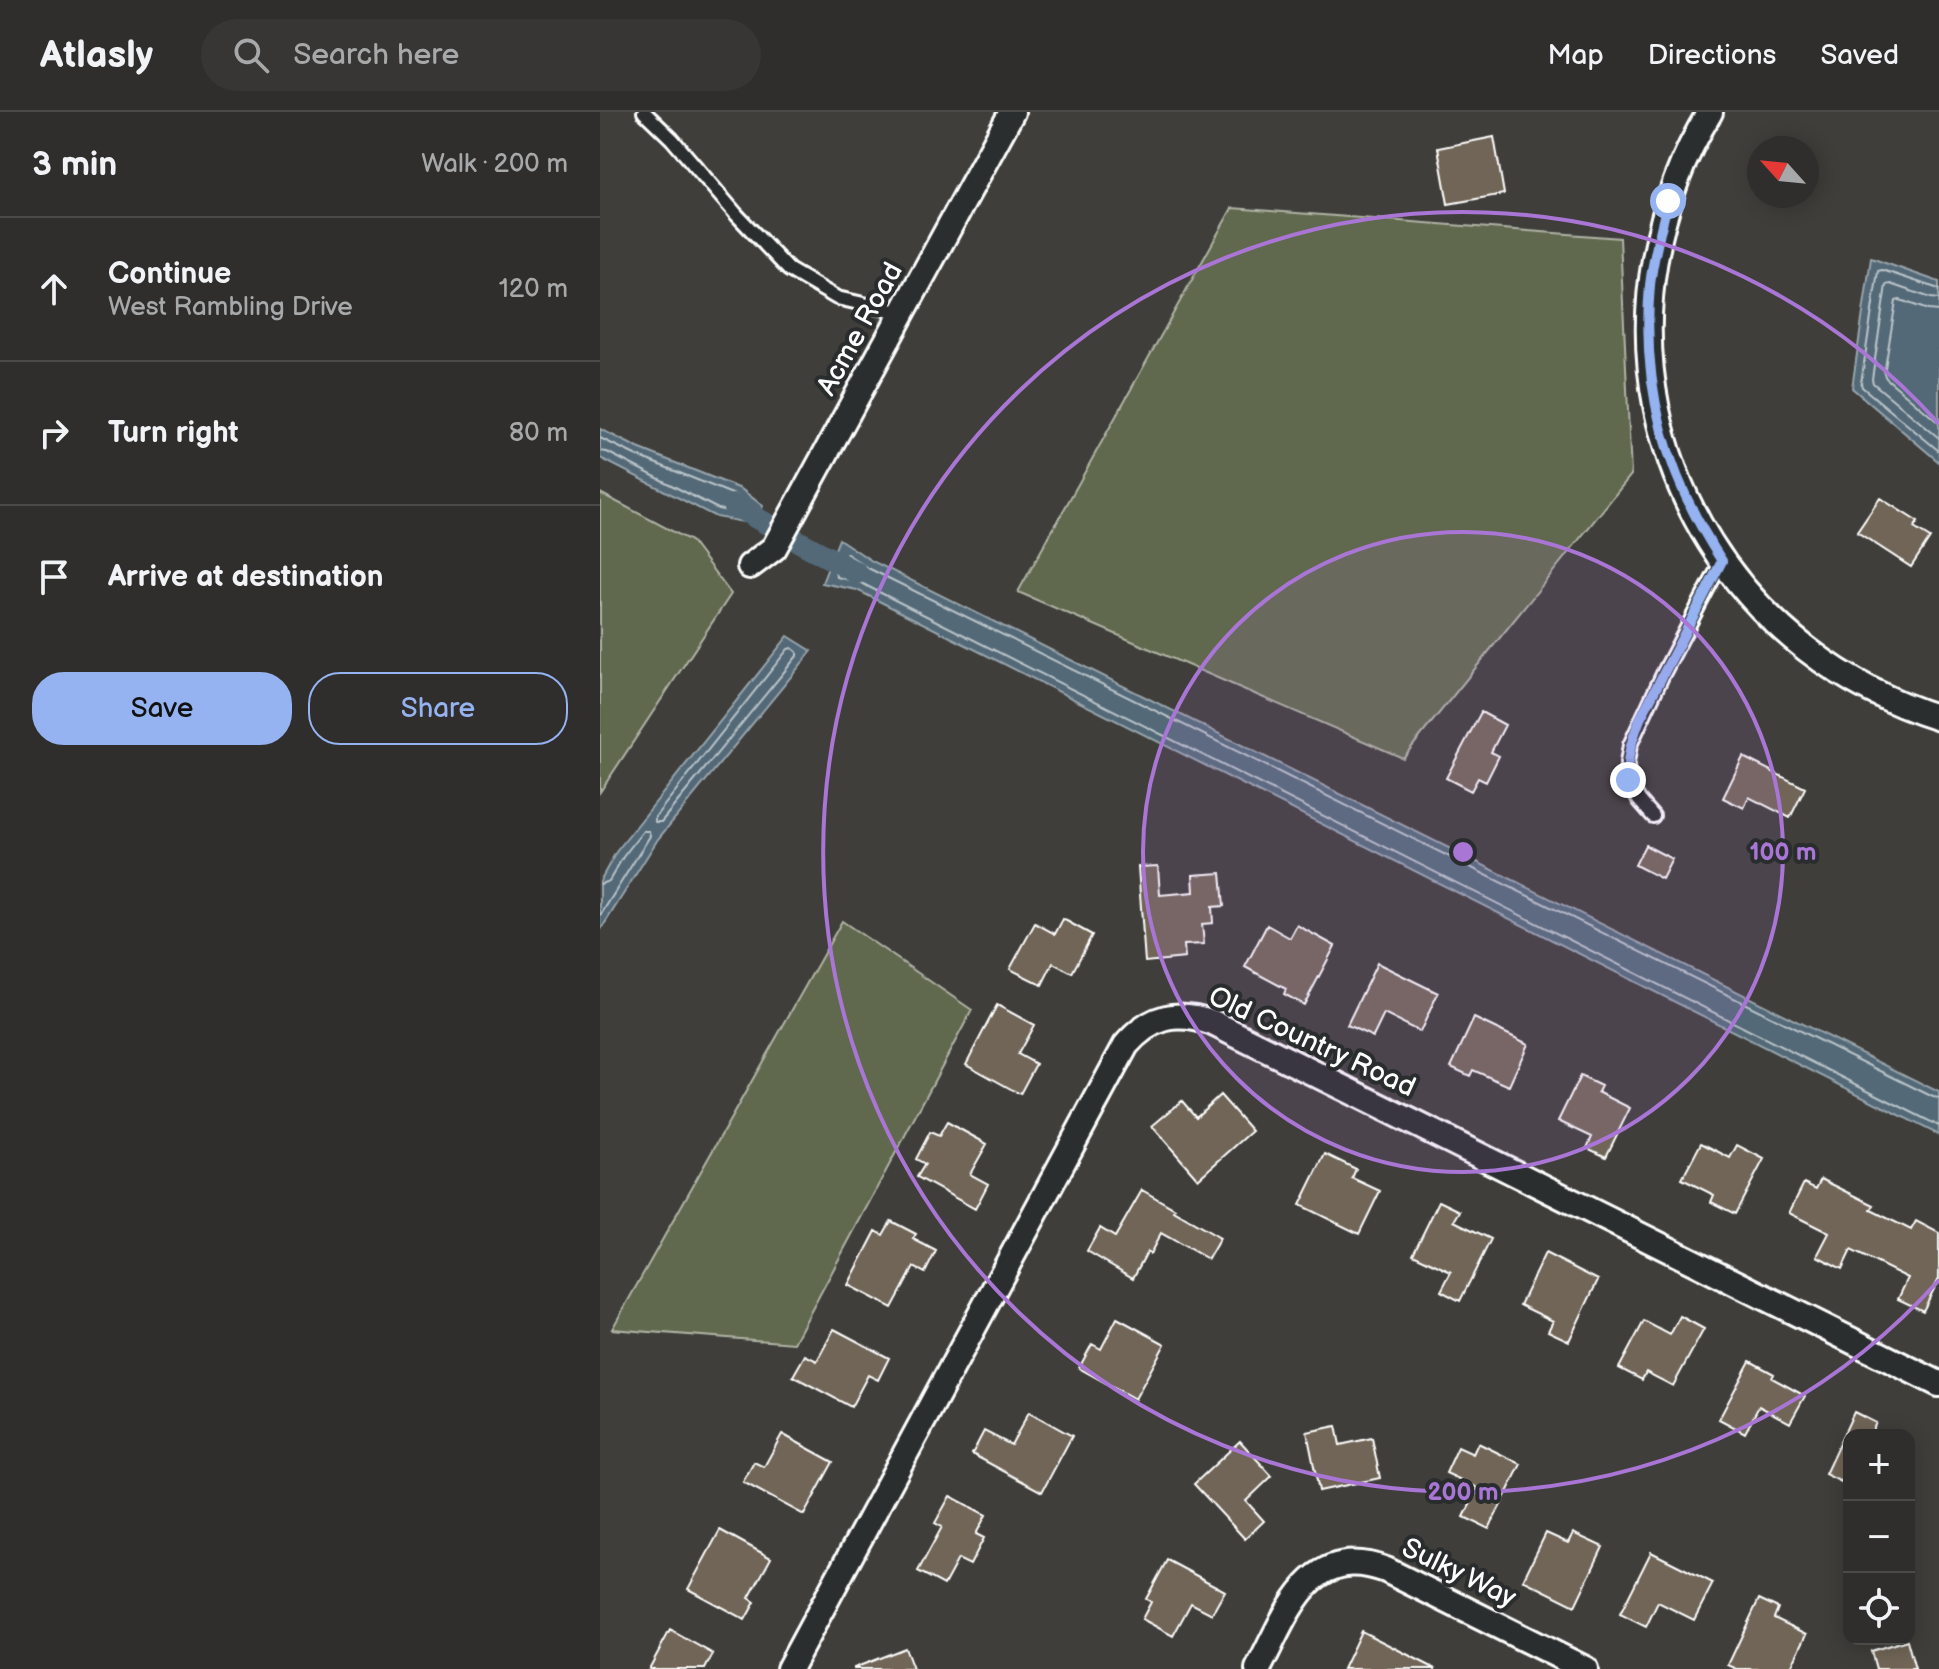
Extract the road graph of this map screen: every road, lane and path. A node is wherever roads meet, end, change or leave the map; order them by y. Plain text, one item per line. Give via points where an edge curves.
1 (644, 112) edge
2 (1012, 112) edge
3 (1710, 112) edge
4 (903, 313) junction
5 (1722, 561) junction
6 (750, 566) dead end
7 (1939, 718) edge
8 (1653, 816) dead end
9 (1939, 1384) edge
10 (789, 1669) edge
11 (1258, 1669) edge
12 (1585, 1669) edge

1 - 4 lane via 789,270 837,298
2 - 4 street, Acme Road
3 - 5 street via 1683,164 1659,233 1648,334 1652,385 1667,451 1701,528
4 - 6 street, Acme Road via 774,548
5 - 7 street via 1761,610 1826,665 1864,688
5 - 8 lane via 1630,745 1628,780
9 - 10 street, Old Country Road via 1213,1023 1197,1017 1165,1018 1126,1045
11 - 12 street, Sulky Way via 1300,1592 1324,1571 1355,1563 1386,1570

